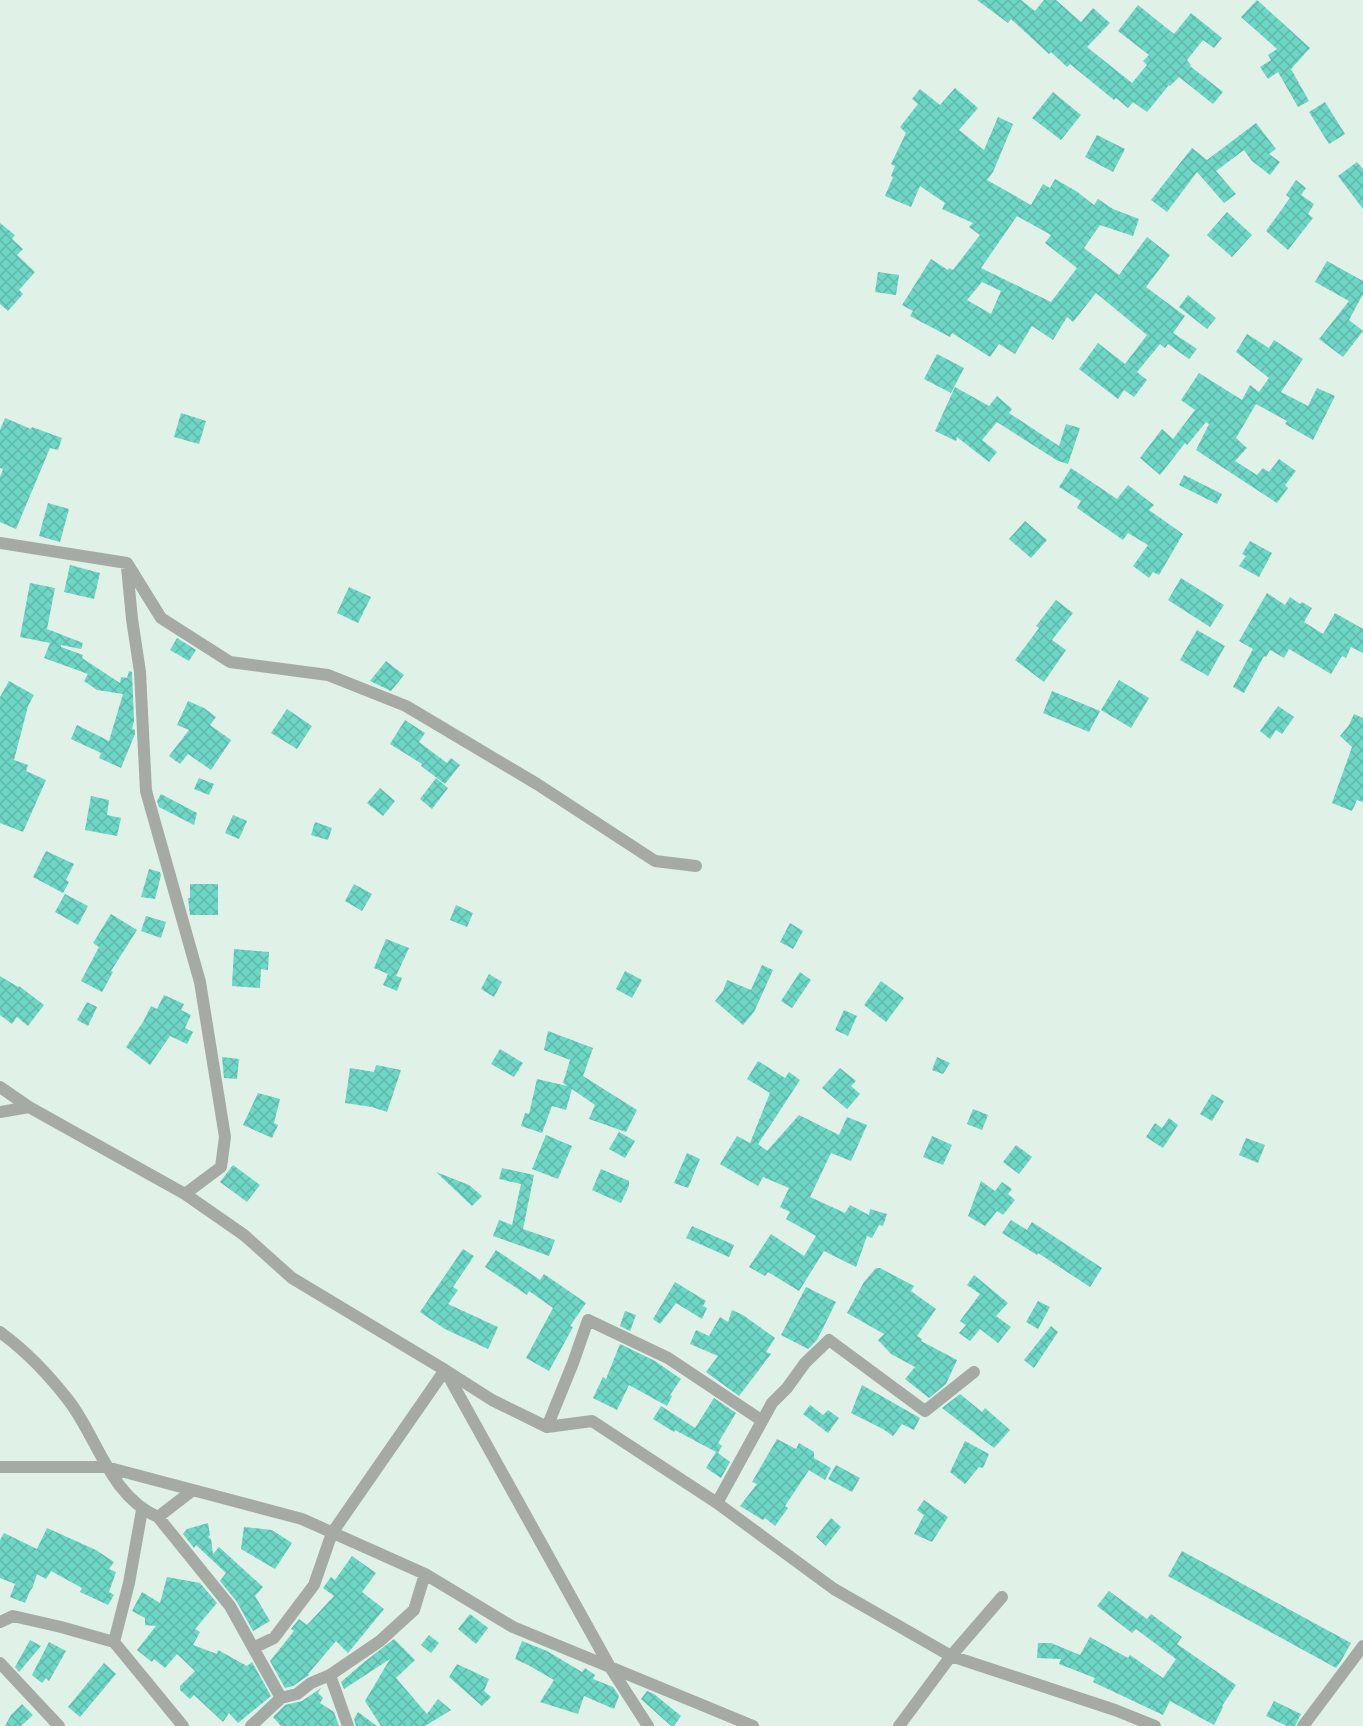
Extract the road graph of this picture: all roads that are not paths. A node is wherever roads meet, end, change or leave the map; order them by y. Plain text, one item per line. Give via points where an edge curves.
1 (0, 543) edge
2 (127, 563) junction
3 (696, 866) dead end
4 (0, 1087) edge
5 (29, 1107) junction
6 (0, 1112) edge
7 (185, 1194) junction
8 (0, 1332) edge
9 (445, 1370) junction
10 (974, 1371) dead end
11 (761, 1420) junction
12 (547, 1427) junction
13 (0, 1467) edge
14 (106, 1467) junction
15 (193, 1490) junction
16 (717, 1503) junction
17 (142, 1510) junction
18 (158, 1516) junction
19 (332, 1533) junction
20 (425, 1574) junction
21 (1002, 1597) dead end
22 (0, 1622) edge
23 (114, 1642) junction
24 (1363, 1646) edge
25 (255, 1647) junction
26 (951, 1656) junction
27 (0, 1663) edge
28 (610, 1667) junction
29 (330, 1676) junction
30 (281, 1698) junction
31 (46, 1721) edge
32 (59, 1726) edge
33 (183, 1726) edge
34 (251, 1726) edge
35 (348, 1726) edge
36 (648, 1726) edge
37 (753, 1726) edge
38 (899, 1726) edge
39 (1155, 1726) edge
40 (1303, 1726) edge

1 - 2 street
2 - 3 street via 161,618 230,662 328,675 406,706 537,784 655,861
2 - 7 street via 141,672 146,791 200,982 225,1137 221,1167
4 - 5 street
5 - 6 street
5 - 7 street
7 - 9 street via 244,1235 292,1278
8 - 14 street via 24,1350 69,1401
9 - 12 street via 492,1400
9 - 19 street
9 - 28 street
10 - 11 street via 925,1411 829,1340 805,1363
11 - 12 street via 668,1358 588,1320
11 - 16 street
12 - 16 street via 592,1420
13 - 14 street
14 - 15 street
14 - 17 street
15 - 18 street
15 - 19 street via 302,1519
16 - 26 street via 834,1589
17 - 18 street
17 - 23 street
18 - 25 street via 230,1606
19 - 20 street
19 - 25 street via 314,1585 274,1638
20 - 28 street via 513,1627
20 - 29 street via 414,1610 380,1641
21 - 26 street
22 - 23 street via 13,1616
23 - 33 street
24 - 40 street
25 - 30 street
26 - 38 street
26 - 39 street
27 - 31 street
28 - 36 street
28 - 37 street
29 - 30 street
29 - 35 street
30 - 34 street
31 - 32 street

